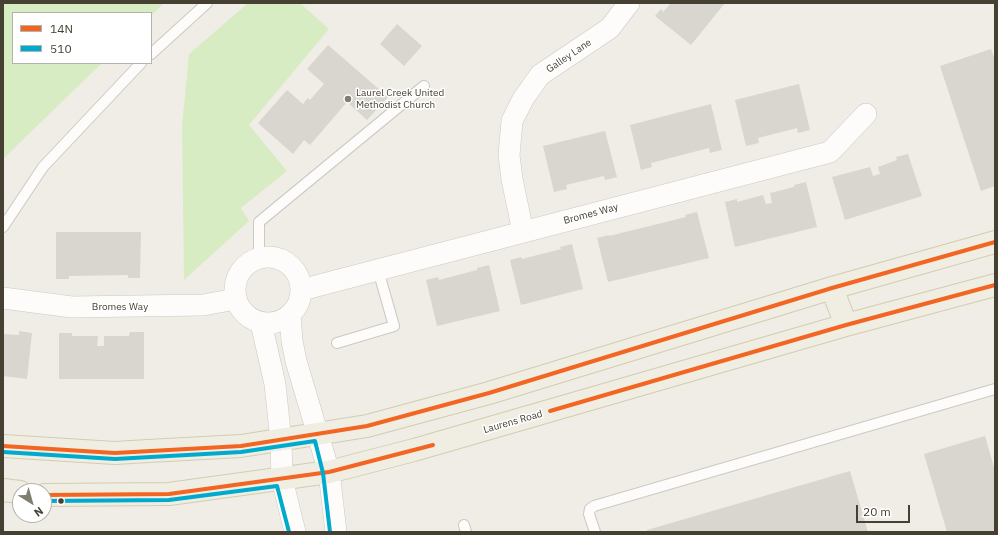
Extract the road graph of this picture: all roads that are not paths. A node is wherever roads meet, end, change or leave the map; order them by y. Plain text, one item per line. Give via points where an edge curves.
1 (207, 3) edge
2 (629, 3) edge
3 (152, 53) edge
4 (140, 64) edge
5 (424, 86) dead end
6 (866, 114) dead end
7 (3, 227) edge
8 (523, 232) junction
9 (995, 242) edge
10 (259, 258) junction
11 (378, 270) junction
12 (995, 285) edge
13 (832, 288) junction
14 (301, 290) junction
15 (3, 298) edge
16 (236, 299) junction
17 (290, 315) junction
18 (261, 323) junction
19 (846, 325) junction
20 (337, 343) dead end
21 (995, 389) edge
22 (319, 434) junction
23 (281, 441) junction
24 (3, 446) edge
25 (329, 472) junction
26 (282, 478) junction
27 (52, 496) edge
28 (296, 532) edge
29 (336, 532) edge
30 (595, 532) edge

1 - 3 lane
2 - 8 street, Galley Lane via 610,28 540,75 523,99 512,121 509,155
4 - 7 lane via 43,167
5 - 10 lane via 259,222
6 - 8 street, Bromes Way via 830,152
8 - 11 street, Bromes Way
9 - 13 main road
10 - 14 street via 276,258 291,266 300,281
10 - 16 street via 240,273 236,283
11 - 14 street, Bromes Way
11 - 20 lane via 394,326
12 - 19 main road, Laurens Road
13 - 19 main road
13 - 22 main road via 489,393 367,426
14 - 17 street via 297,306
15 - 16 street, Bromes Way via 72,307 195,306
16 - 18 street via 243,312
17 - 18 street via 272,323
17 - 22 street via 296,361
18 - 23 street via 275,384
19 - 25 main road, Laurens Road via 414,450
21 - 30 lane via 594,506 589,514
22 - 23 main road
22 - 25 street
23 - 24 main road via 241,446 115,453
23 - 26 street
25 - 26 main road, Laurens Road
25 - 29 street
26 - 27 main road, Laurens Road via 169,494
26 - 28 street

